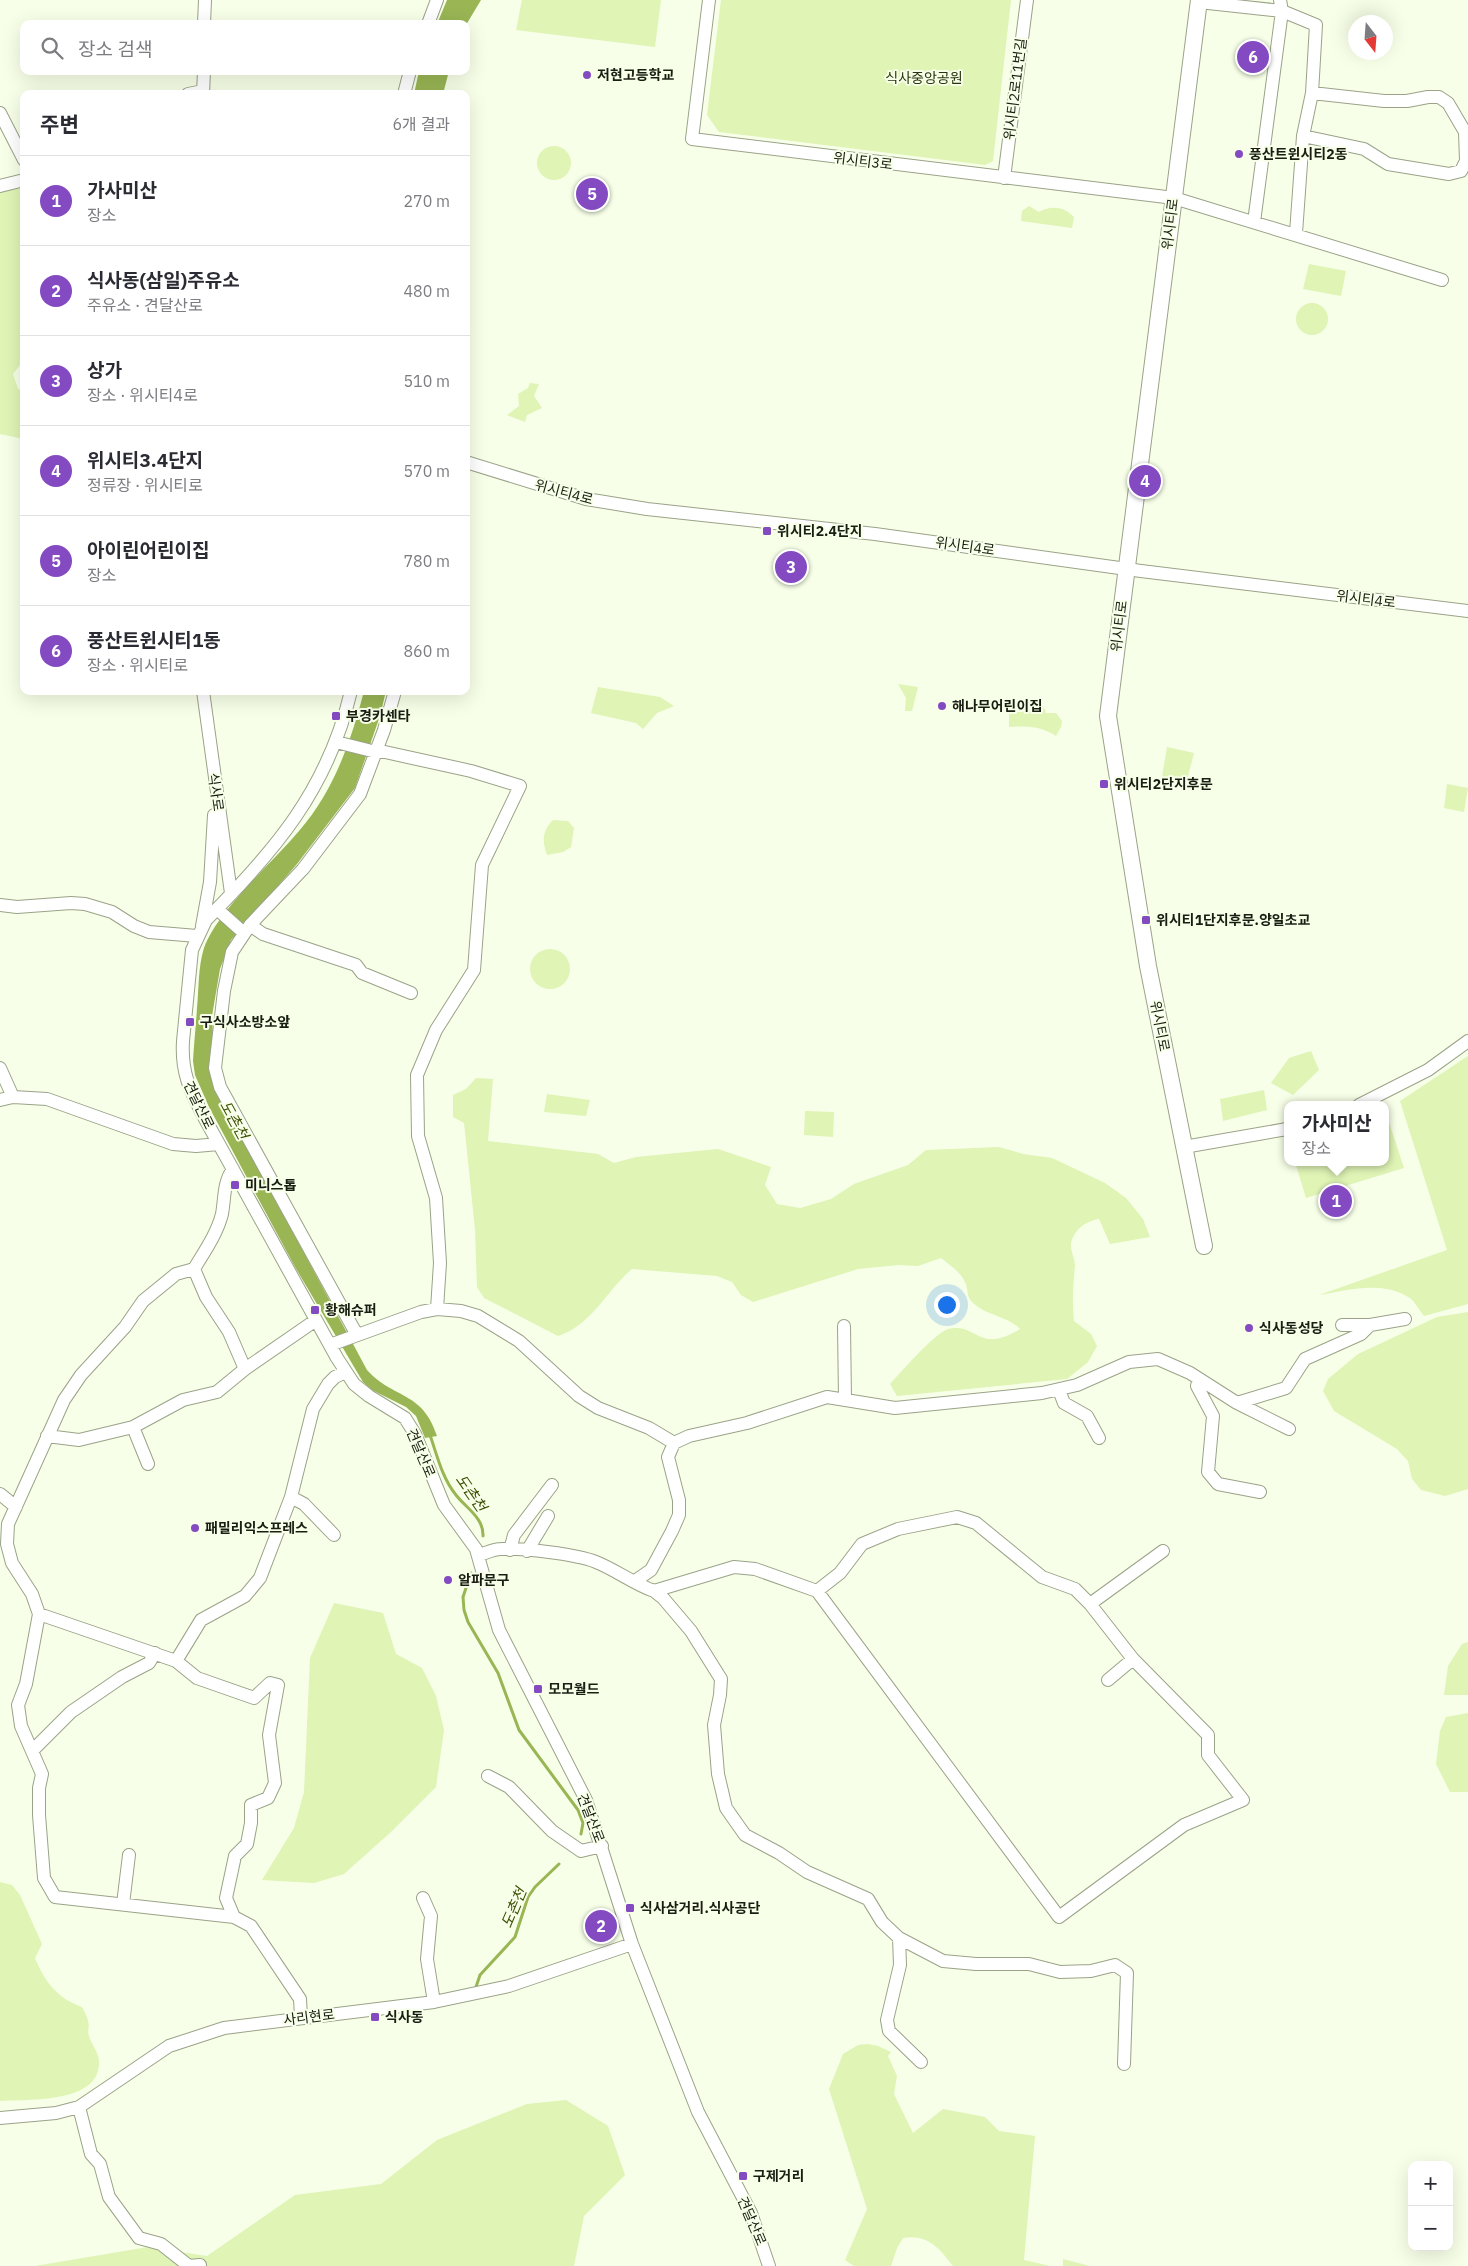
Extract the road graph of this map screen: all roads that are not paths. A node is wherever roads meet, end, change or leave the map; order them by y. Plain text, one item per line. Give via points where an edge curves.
1 (205, 0) edge
2 (437, 0) edge
3 (709, 0) edge
4 (1027, 0) edge
5 (1199, 1) edge
6 (1281, 5) edge
7 (204, 20) edge
8 (430, 20) edge
9 (204, 75) edge
10 (409, 75) edge
11 (203, 90) edge
12 (405, 90) edge
13 (1312, 92) junction
14 (0, 113) edge
15 (1304, 136) junction
16 (20, 152) edge
17 (1004, 178) junction
18 (20, 181) edge
19 (0, 186) edge
20 (1174, 198) junction
21 (1254, 222) junction
22 (1296, 233) junction
23 (1442, 280) dead end
24 (470, 463) edge
25 (1126, 569) junction
26 (1468, 611) edge
27 (204, 695) edge
28 (350, 695) edge
29 (394, 695) edge
30 (340, 742) junction
31 (373, 752) junction
32 (218, 806) junction
33 (231, 893) junction
34 (0, 905) edge
35 (219, 910) junction
36 (245, 929) junction
37 (199, 931) junction
38 (411, 993) dead end
39 (1468, 1040) edge
40 (0, 1068) edge
41 (13, 1097) junction
42 (0, 1100) edge
43 (1367, 1101) edge
44 (1284, 1130) edge
45 (219, 1144) junction
46 (1184, 1147) junction
47 (233, 1169) junction
48 (1204, 1246) dead end
49 (194, 1269) junction
50 (438, 1309) junction
51 (316, 1320) junction
52 (1405, 1320) dead end
53 (1342, 1325) dead end
54 (1370, 1325) junction
55 (844, 1326) dead end
56 (355, 1336) junction
57 (332, 1344) junction
58 (245, 1369) junction
59 (346, 1372) junction
60 (1199, 1379) junction
61 (1059, 1390) junction
62 (844, 1399) junction
63 (1237, 1403) junction
64 (133, 1427) junction
65 (1289, 1429) dead end
66 (47, 1436) junction
67 (1098, 1438) dead end
68 (674, 1443) junction
69 (148, 1464) dead end
70 (552, 1485) dead end
71 (1260, 1492) dead end
72 (0, 1494) edge
73 (291, 1497) junction
74 (16, 1507) junction
75 (548, 1516) dead end
76 (334, 1535) dead end
77 (510, 1550) junction
78 (527, 1551) junction
79 (1163, 1551) dead end
80 (479, 1555) junction
81 (635, 1581) junction
82 (654, 1591) junction
83 (817, 1591) junction
84 (1090, 1604) junction
85 (39, 1614) junction
86 (155, 1653) junction
87 (1132, 1659) junction
88 (176, 1661) junction
89 (1108, 1680) dead end
90 (32, 1751) junction
91 (488, 1776) dead end
92 (602, 1846) junction
93 (129, 1855) dead end
94 (424, 1898) dead end
95 (123, 1904) junction
96 (234, 1917) junction
97 (899, 1938) junction
98 (632, 1944) junction
99 (434, 2002) junction
100 (302, 2017) junction
101 (922, 2062) dead end
102 (1124, 2064) dead end
103 (78, 2107) junction
104 (0, 2118) edge
105 (200, 2265) dead end
106 (768, 2266) edge

1 - 7 street
2 - 8 street
3 - 17 street, 위시티3로 via 692,139
4 - 17 street, 위시티2로11번길
5 - 6 street, 위시티로
5 - 20 main road, 위시티로
6 - 13 street, 위시티로 via 1316,25
6 - 21 street
9 - 11 street
10 - 12 street
13 - 15 street, 위시티로
13 - 15 street via 1384,101 1438,97 1448,103 1465,132 1466,160 1461,171 1449,174 1388,164 1364,149
14 - 16 street
15 - 22 street, 위시티로
17 - 20 street, 위시티3로
18 - 19 street
20 - 21 street, 위시티3로
20 - 25 main road, 위시티로
21 - 22 street, 위시티3로
22 - 23 street, 위시티3로
24 - 25 street, 위시티4로 via 586,499 647,509 893,537
25 - 26 street, 위시티4로
25 - 46 main road, 위시티로 via 1108,716 1148,966
27 - 32 street, 식사로
28 - 30 street, 견달산로
29 - 31 street
30 - 31 street
30 - 33 street, 견달산로 via 300,813
31 - 36 street via 360,794 303,868
31 - 50 street via 471,771 520,786 482,865 474,970 436,1030 417,1075 418,1136 436,1198 440,1263
32 - 33 street, 식사로
32 - 37 street via 212,818 210,882
33 - 35 street, 견달산로
34 - 37 street via 17,907 71,902 112,912 149,932
35 - 36 street
35 - 37 street, 견달산로
36 - 38 street via 356,965 362,973
36 - 56 street via 232,952 224,991 215,1068 220,1087
37 - 45 street, 견달산로 via 192,950 183,1068 191,1091
39 - 43 street via 1428,1070
40 - 41 street
41 - 42 street
41 - 45 street via 47,1099 172,1144
44 - 46 street
45 - 47 street, 견달산로
46 - 48 main road, 위시티로
47 - 49 street via 227,1177 222,1215
47 - 51 street, 견달산로
49 - 58 street via 206,1297 229,1332
49 - 66 street via 176,1274 143,1301 125,1327 81,1375 64,1400
50 - 56 street
50 - 68 street via 460,1310 497,1326 519,1341 579,1396
51 - 57 street, 견달산로
51 - 58 street
52 - 54 street
53 - 54 street
54 - 63 street via 1361,1334 1305,1359 1286,1388
55 - 62 street
56 - 57 street
57 - 59 street, 견달산로
58 - 64 street via 217,1392 183,1400
59 - 73 street via 328,1384 313,1409
59 - 80 street, 견달산로 via 354,1384 369,1396 405,1418 415,1434 439,1496
60 - 61 street via 1158,1359 1129,1362
60 - 63 street
60 - 71 street via 1197,1386 1212,1416 1208,1472 1218,1484
61 - 62 street via 895,1408
61 - 67 street via 1064,1403 1087,1416
62 - 68 street via 827,1398
63 - 65 street
64 - 66 street via 78,1440
64 - 69 street
66 - 74 street
68 - 81 street via 668,1456 679,1500 679,1514 650,1570
70 - 77 street via 514,1535
72 - 74 street
73 - 76 street via 304,1504
73 - 88 street via 260,1578 245,1596 200,1620
74 - 85 street via 8,1524 7,1544 12,1563 32,1594
75 - 78 street
77 - 78 street
77 - 80 street via 499,1548
78 - 81 street via 594,1561
79 - 84 street
80 - 92 street, 견달산로 via 499,1630 586,1800
81 - 82 street
82 - 83 street via 734,1567 755,1569
82 - 97 street via 691,1631 721,1680 714,1726 718,1774 726,1808 745,1835 807,1872 868,1899 882,1922
83 - 84 street via 840,1573 862,1544 898,1529 957,1517 976,1522 1042,1577 1075,1589
83 - 87 street via 1059,1916 1184,1825 1243,1800 1208,1755 1208,1734
84 - 87 street
85 - 86 street
85 - 90 street via 26,1684 18,1705 21,1726
86 - 88 street
86 - 90 street via 149,1663 122,1677 71,1712
87 - 89 street
88 - 96 street via 197,1678 254,1698 270,1683 278,1685 269,1735 275,1783 268,1798 251,1805 247,1844 234,1856 226,1898
90 - 95 street via 42,1774 39,1814 44,1878 55,1897
91 - 92 street via 509,1787 552,1831 581,1851
92 - 98 street, 견달산로
93 - 95 street
94 - 99 street via 431,1916 428,1958
95 - 96 street
96 - 100 street via 251,1926 300,1999
97 - 101 street via 900,1965 887,2020 890,2031
97 - 102 street via 943,1961 1029,1964 1060,1972 1090,1972 1115,1965 1127,1973
98 - 99 street, 사리현로 via 508,1986
98 - 106 street, 견달산로 via 698,2112 751,2213
99 - 100 street, 사리현로
100 - 103 street, 사리현로 via 224,2028 169,2046
103 - 104 street, 사리현로 via 56,2113
103 - 105 street via 91,2154 100,2164 109,2197 139,2238 162,2244 189,2266

